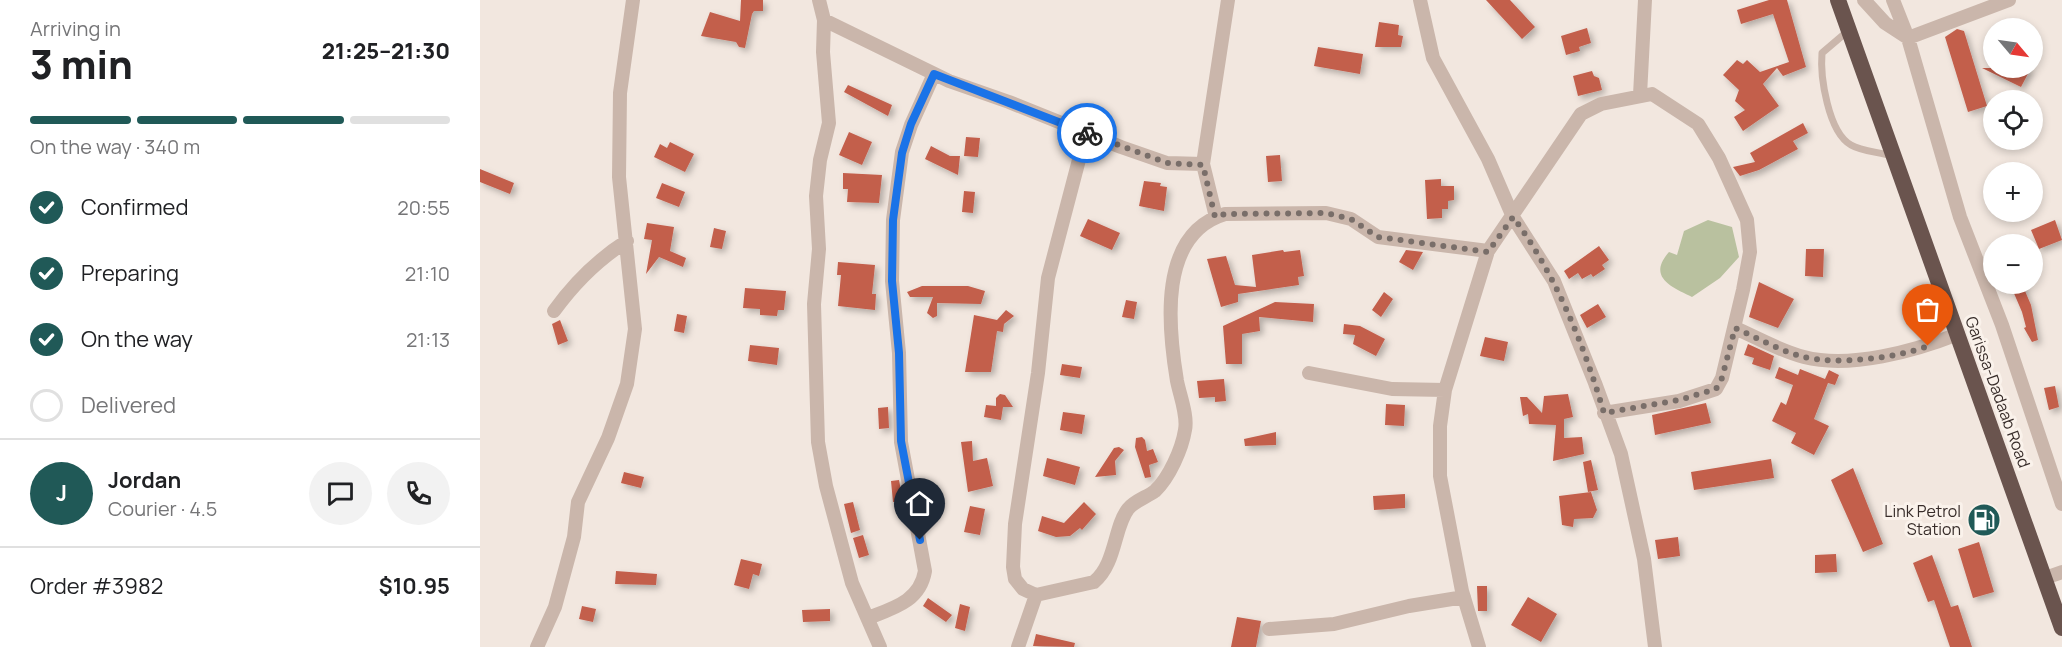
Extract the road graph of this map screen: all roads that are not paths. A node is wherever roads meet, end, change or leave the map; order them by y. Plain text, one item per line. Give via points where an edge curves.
1 (633, 0) edge
2 (819, 0) edge
3 (1228, 0) edge
4 (1420, 0) edge
5 (1645, 0) edge
6 (1838, 0) edge
7 (1864, 0) edge
8 (1893, 0) edge
9 (2009, 0) edge
10 (824, 20) junction
11 (1849, 30) junction
12 (1908, 38) junction
13 (934, 74) junction
14 (1640, 95) junction
15 (1086, 133) junction
16 (1894, 156) junction
17 (1203, 165) junction
18 (1215, 217) junction
19 (1513, 217) junction
20 (627, 241) junction
21 (1488, 252) junction
22 (554, 310) dead end
23 (1735, 328) junction
24 (1958, 334) junction
25 (1309, 373) dead end
26 (1445, 390) junction
27 (1604, 413) junction
28 (2062, 504) edge
29 (2062, 572) edge
30 (2045, 578) junction
31 (1036, 595) junction
32 (1464, 597) junction
33 (868, 618) junction
34 (2062, 628) edge
35 (1269, 629) dead end
36 (537, 647) edge
37 (880, 647) edge
38 (1018, 647) edge
39 (1479, 647) edge
40 (1654, 647) edge

1 - 20 street via 620,105 619,177
2 - 10 street
3 - 17 street
4 - 19 street via 1433,58 1488,159
5 - 14 street
6 - 11 highway, Garissa-Dadaab Road
7 - 12 street
8 - 12 street
9 - 12 street
10 - 13 street
10 - 33 street via 829,123 816,196 818,442 852,583
11 - 16 highway, Garissa-Dadaab Road
11 - 16 lane via 1822,53 1821,74 1836,130 1850,145
12 - 28 street via 1960,218 2002,325
13 - 15 street
13 - 33 street via 902,153 893,220 892,281 901,441 925,571 923,581 909,600
14 - 19 street via 1601,104 1581,114
14 - 23 street via 1652,94 1698,124 1739,198 1747,220 1750,252
15 - 17 street via 1167,163
15 - 31 street via 1048,278 1015,524 1014,579
16 - 24 highway, Garissa-Dadaab Road
17 - 18 street
18 - 21 street via 1326,213 1351,219 1378,237
18 - 31 street via 1194,234 1180,253 1173,274 1170,340 1186,428 1182,444 1156,490 1128,509 1109,561 1098,579
19 - 21 street
19 - 27 street via 1554,281
20 - 22 street via 581,276
20 - 36 street via 634,329 627,384 608,438 578,502 574,537 555,607
21 - 26 street
23 - 24 street via 1803,357 1828,360 1913,351
23 - 27 street via 1716,389 1679,400
24 - 30 highway, Garissa-Dadaab Road
25 - 26 street via 1392,389
26 - 32 street via 1440,476
27 - 40 street via 1621,454 1644,559
29 - 30 street
30 - 34 highway, Garissa-Dadaab Road
31 - 38 street
32 - 35 street via 1334,624
32 - 39 street
33 - 37 street

